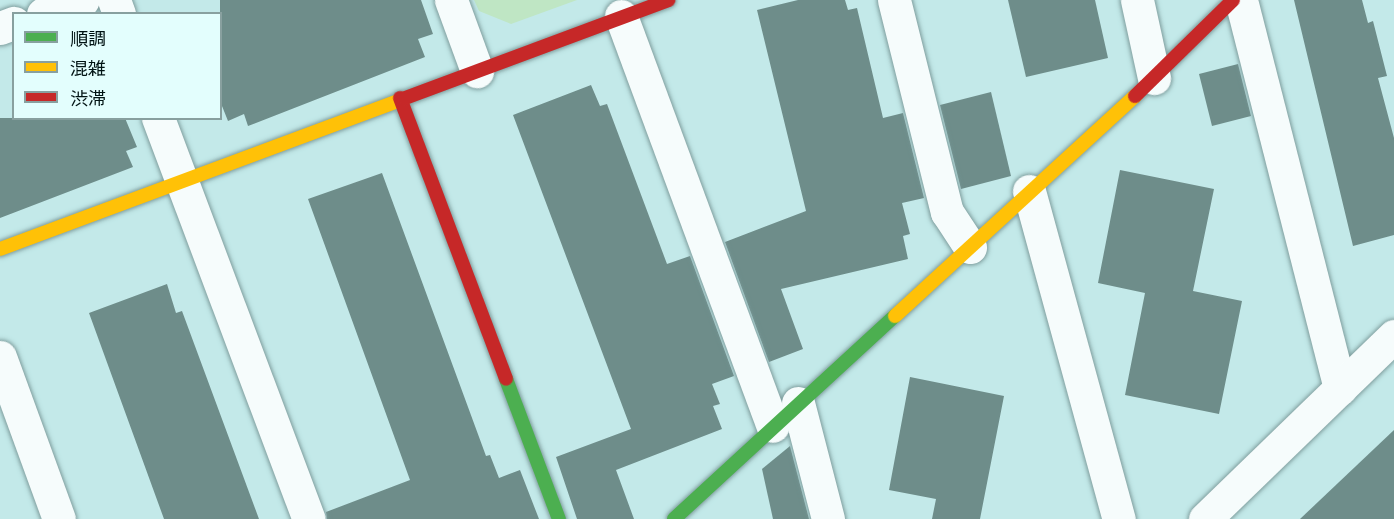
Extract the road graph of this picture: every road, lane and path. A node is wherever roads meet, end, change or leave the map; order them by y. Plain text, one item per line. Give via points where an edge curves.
1 (83, 0) edge
2 (451, 0) edge
3 (668, 0) edge
4 (894, 0) edge
5 (1137, 0) edge
6 (1233, 0) edge
7 (1241, 0) edge
8 (49, 12) edge
9 (621, 16) junction
10 (477, 72) junction
11 (1154, 78) junction
12 (400, 98) junction
13 (159, 120) edge
14 (182, 181) junction
15 (1029, 191) junction
16 (970, 247) junction
17 (0, 249) edge
18 (1394, 336) edge
19 (0, 357) edge
20 (1340, 389) junction
21 (798, 402) junction
22 (773, 426) junction
23 (59, 519) edge
24 (309, 519) edge
25 (559, 519) edge
26 (674, 519) edge
27 (828, 519) edge
28 (1119, 519) edge
29 (1205, 519) edge

1 - 8 street
2 - 10 street
3 - 9 street
4 - 16 street via 946,212
5 - 11 street
6 - 11 street
7 - 20 street
9 - 10 street
9 - 22 street
10 - 12 street
11 - 15 street
12 - 14 street
12 - 25 street
13 - 14 street
14 - 17 street
14 - 24 street
15 - 16 street
15 - 28 street
16 - 21 street
18 - 20 street
19 - 23 street
20 - 29 street
21 - 22 street
21 - 27 street
22 - 26 street

